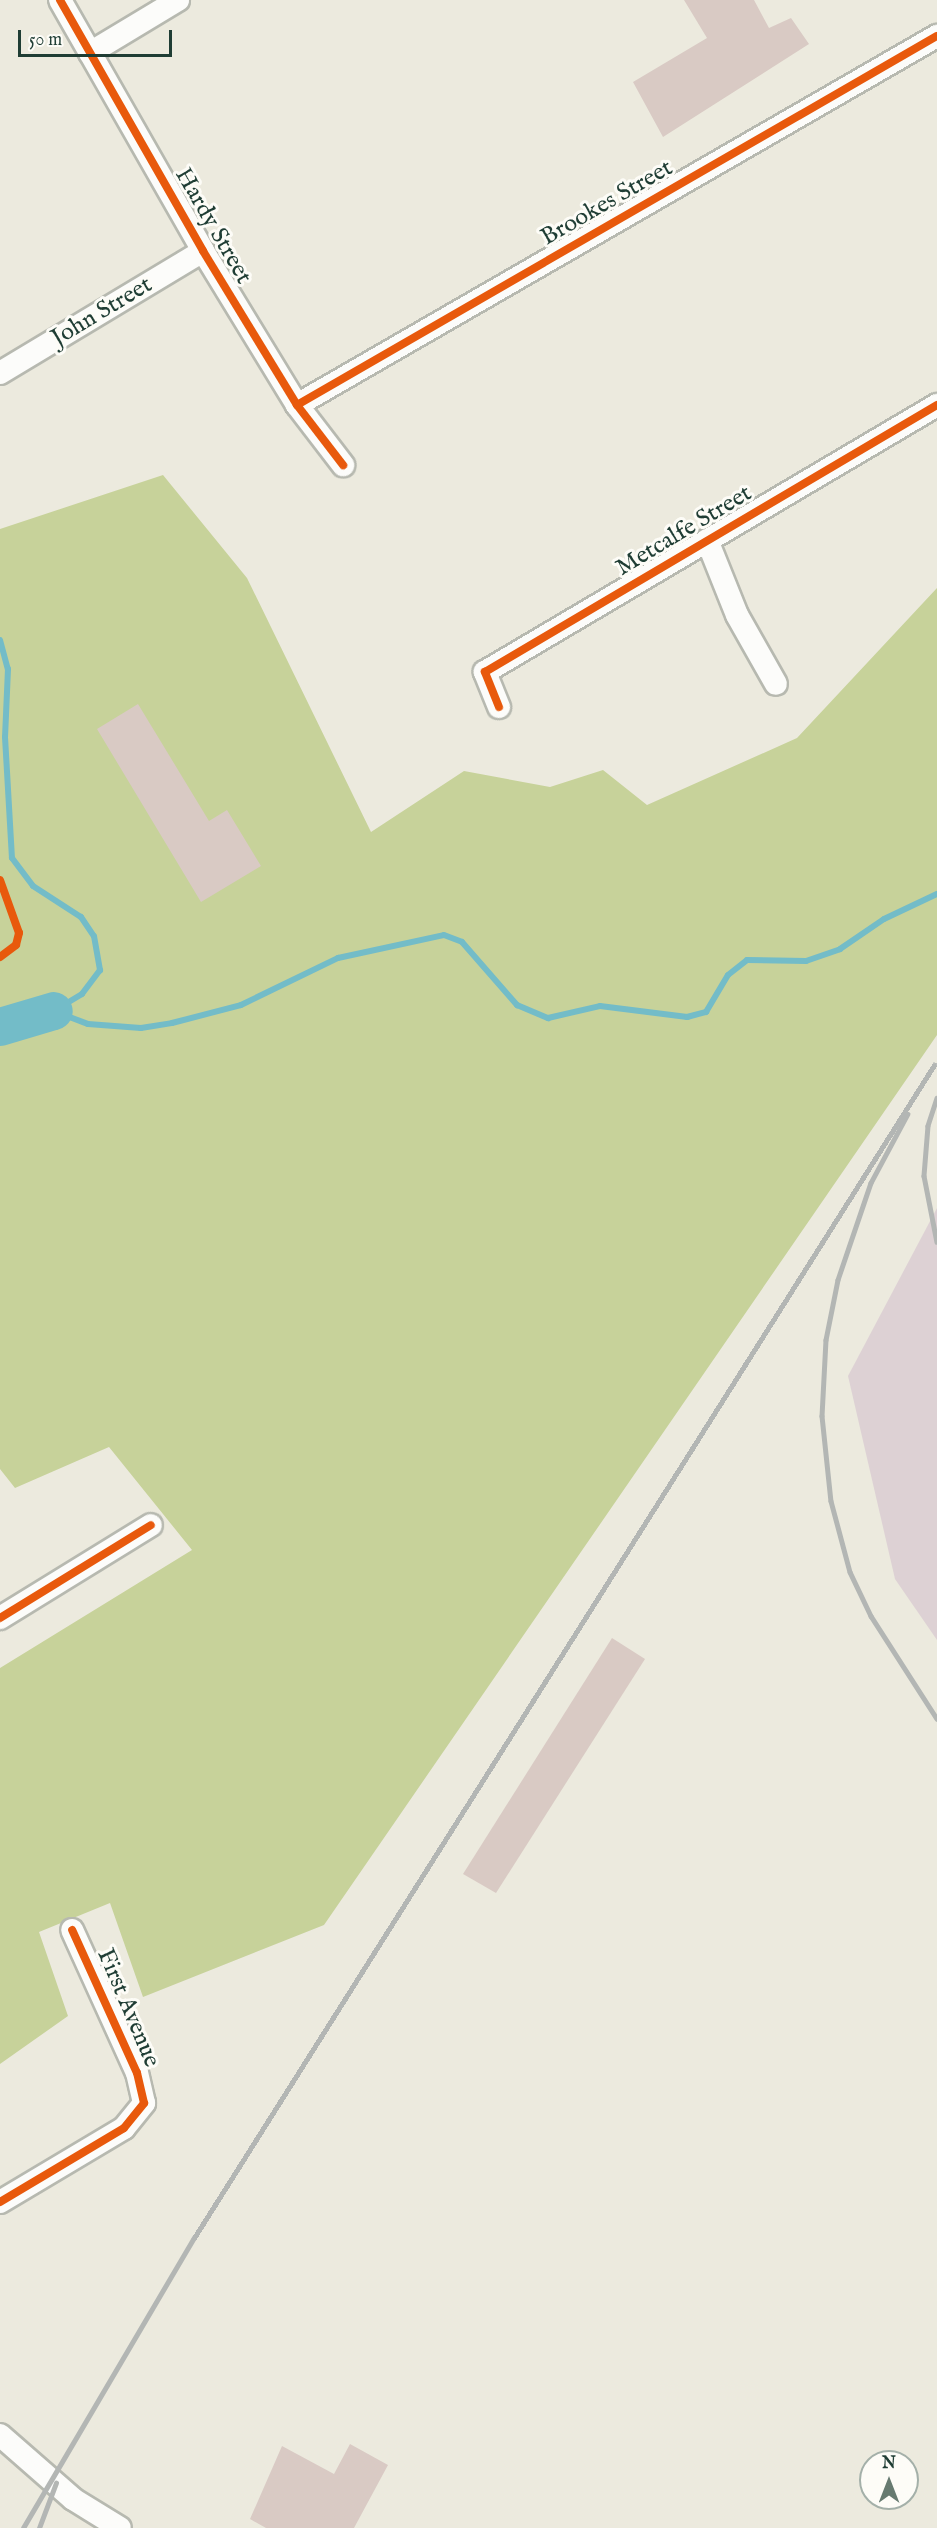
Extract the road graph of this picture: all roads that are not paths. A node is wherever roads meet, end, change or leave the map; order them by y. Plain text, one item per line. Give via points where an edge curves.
1 (60, 0) edge
2 (178, 0) edge
3 (937, 36) edge
4 (90, 53) junction
5 (203, 250) junction
6 (0, 373) edge
7 (297, 405) junction
8 (937, 405) edge
9 (343, 465) dead end
10 (707, 540) junction
11 (776, 684) dead end
12 (499, 707) dead end
13 (152, 1525) dead end
14 (0, 1618) edge
15 (72, 1930) dead end
16 (0, 2202) edge
17 (0, 2435) edge
18 (120, 2528) edge

1 - 4 street, Hardy Street
2 - 4 street
3 - 7 street, Brookes Street
4 - 5 street, Hardy Street
5 - 6 street, John Street
5 - 7 street, Hardy Street
7 - 9 street, Hardy Street
8 - 10 street, Metcalfe Street
10 - 11 street via 737,615
10 - 12 street, Metcalfe Street via 484,672
13 - 14 street
15 - 16 street, First Avenue via 137,2073 144,2103 124,2128
17 - 18 street via 73,2499

